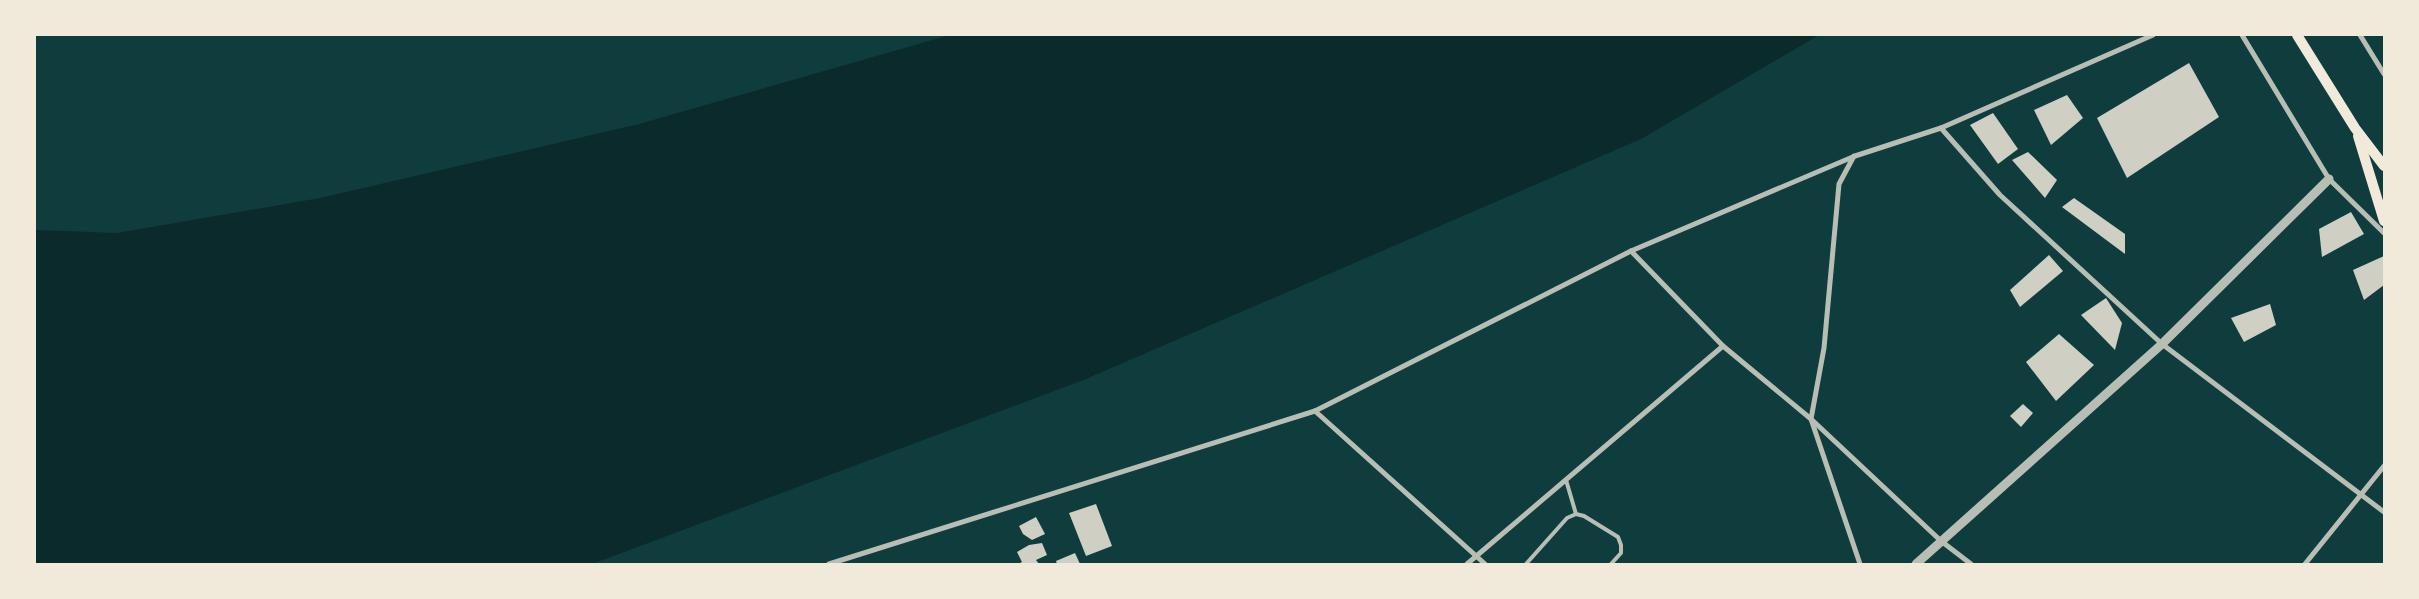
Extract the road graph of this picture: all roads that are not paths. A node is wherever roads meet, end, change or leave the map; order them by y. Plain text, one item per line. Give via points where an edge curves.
1 (2154, 35) edge
2 (2242, 35) edge
3 (2297, 35) edge
4 (2360, 35) edge
5 (2384, 74) edge
6 (1941, 128) junction
7 (2355, 128) junction
8 (1855, 156) junction
9 (2384, 166) edge
10 (2329, 179) junction
11 (2384, 221) edge
12 (2384, 233) edge
13 (1631, 251) junction
14 (2162, 344) junction
15 (1723, 346) junction
16 (1315, 411) junction
17 (1811, 418) junction
18 (2384, 466) edge
19 (1566, 480) junction
20 (2360, 495) junction
21 (2384, 512) edge
22 (1576, 514) junction
23 (1941, 541) junction
24 (1475, 557) junction
25 (829, 564) edge
26 (1467, 564) edge
27 (1484, 564) edge
28 (1526, 564) edge
29 (1611, 564) edge
30 (1860, 564) edge
31 (1916, 564) edge
32 (1971, 564) edge
33 (2305, 564) edge

1 - 6 street
2 - 10 street
3 - 7 main road
4 - 5 street
6 - 8 street
6 - 14 street via 2000,195
7 - 9 main road
7 - 11 main road
8 - 13 street
8 - 17 street via 1838,184 1824,348
10 - 12 street
10 - 14 street
13 - 15 street
13 - 16 street
14 - 20 street
14 - 23 street
15 - 17 street
15 - 19 street
16 - 24 street
16 - 25 street
17 - 23 street
17 - 30 street
18 - 20 street
19 - 22 lane
19 - 24 street
20 - 21 street
20 - 33 street
22 - 28 lane via 1567,518
22 - 29 lane via 1618,537 1621,553
23 - 31 street
23 - 32 street
24 - 26 street
24 - 27 street

